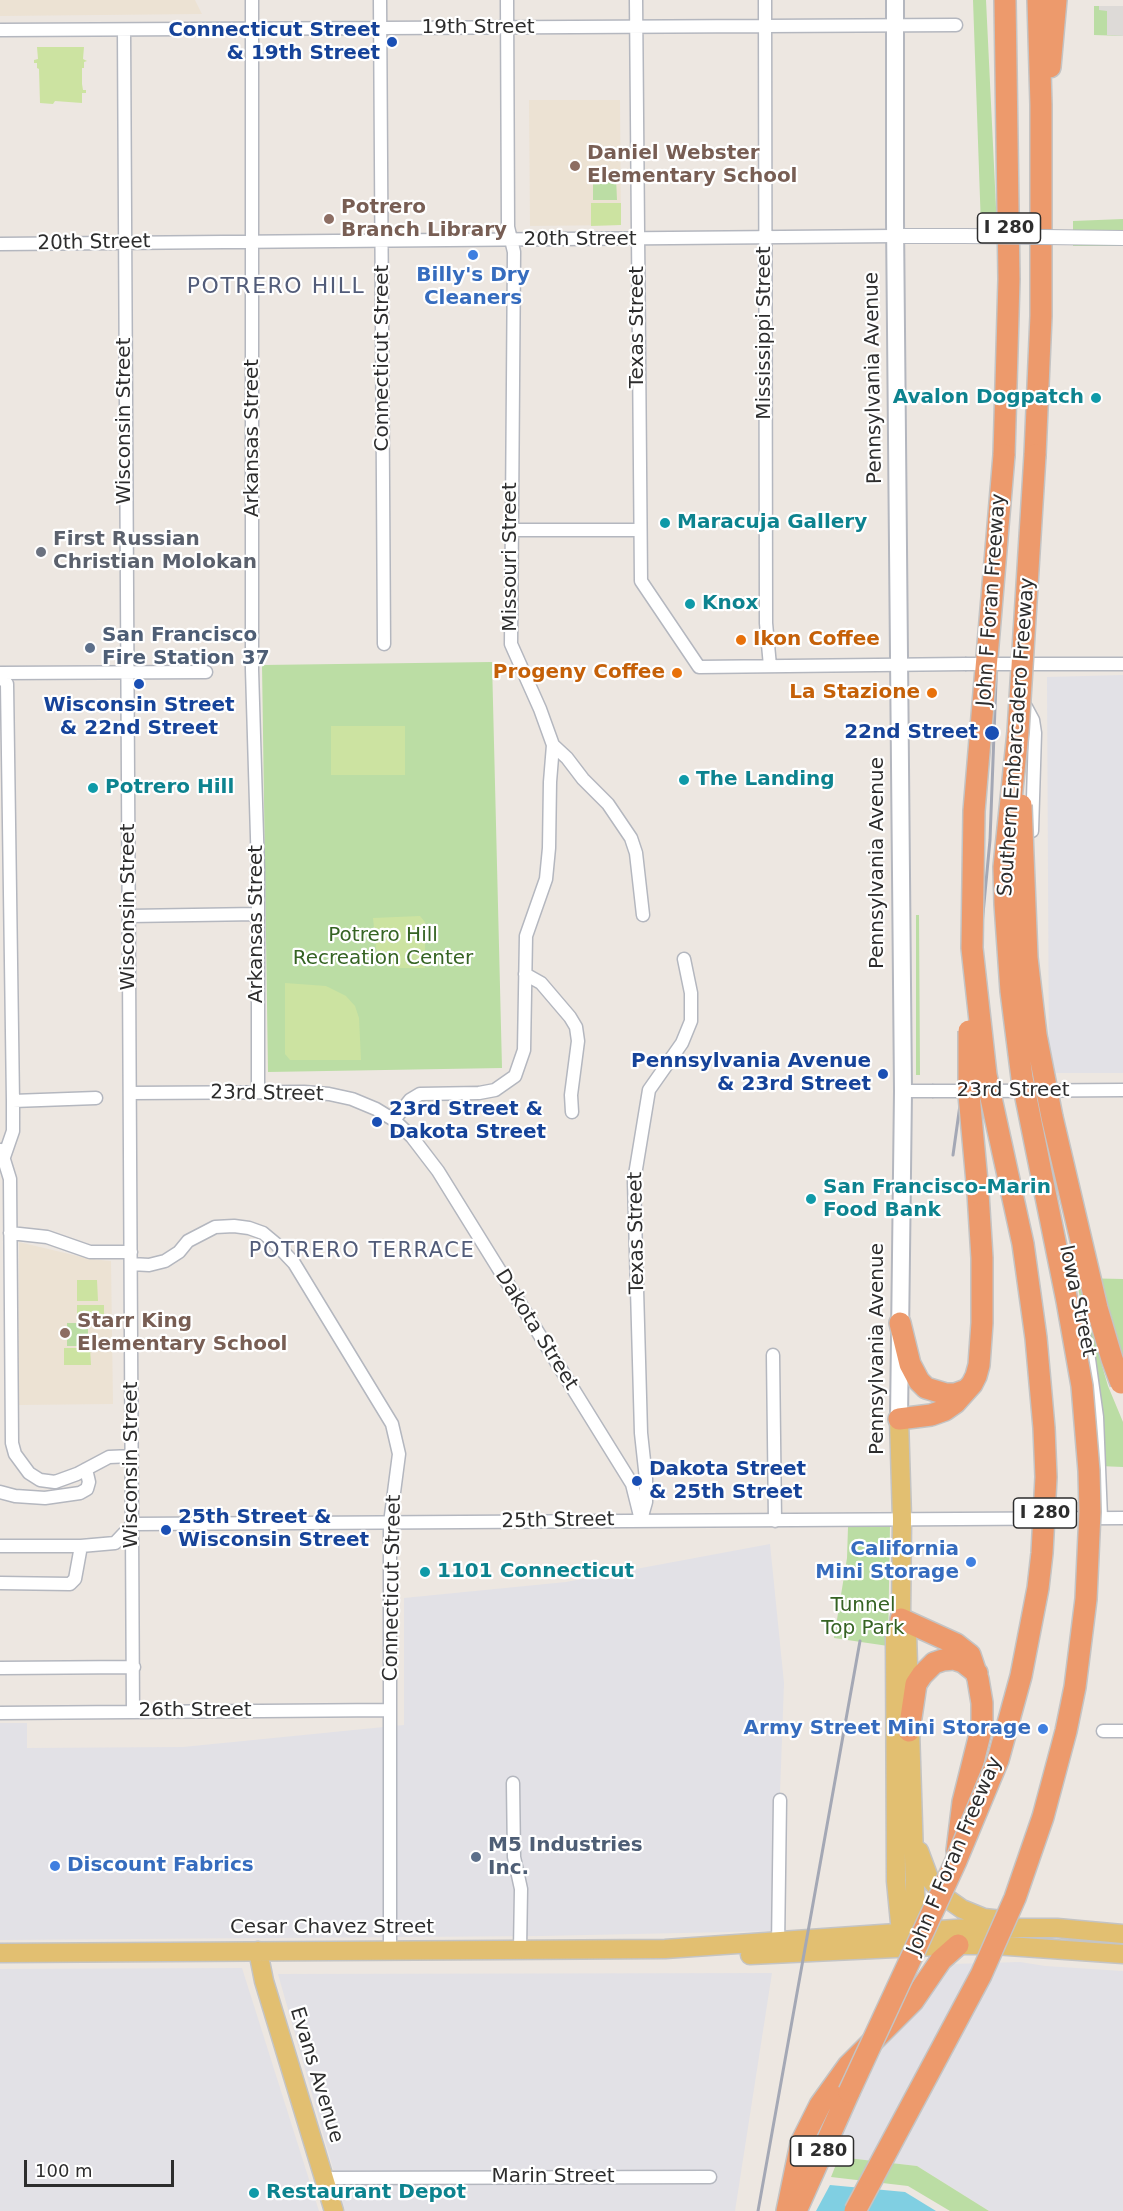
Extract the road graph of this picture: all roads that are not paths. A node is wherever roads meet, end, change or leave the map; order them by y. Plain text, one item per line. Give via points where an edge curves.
1 (252, 0) edge
2 (381, 0) edge
3 (507, 0) edge
4 (636, 0) edge
5 (765, 0) edge
6 (895, 0) edge
7 (992, 0) edge
8 (1005, 0) edge
9 (1038, 0) edge
10 (1056, 0) edge
11 (895, 25) junction
12 (956, 25) dead end
13 (636, 26) junction
14 (766, 26) junction
15 (507, 27) junction
16 (381, 28) junction
17 (252, 29) junction
18 (0, 30) edge
19 (124, 30) junction
20 (1041, 105) junction
21 (1008, 174) junction
22 (895, 236) junction
23 (764, 238) junction
24 (1123, 238) edge
25 (637, 240) junction
26 (511, 241) junction
27 (254, 242) junction
28 (382, 242) junction
29 (124, 243) junction
30 (0, 244) edge
31 (512, 530) junction
32 (639, 530) junction
33 (384, 644) dead end
34 (1022, 664) junction
35 (1123, 664) edge
36 (899, 665) junction
37 (770, 666) junction
38 (128, 672) junction
39 (206, 672) dead end
40 (0, 674) edge
41 (1018, 732) junction
42 (553, 746) junction
43 (971, 904) junction
44 (258, 914) junction
45 (643, 915) dead end
46 (129, 916) junction
47 (684, 959) dead end
48 (525, 974) junction
49 (1123, 1090) edge
50 (903, 1091) junction
51 (1034, 1091) junction
52 (258, 1092) junction
53 (130, 1093) junction
54 (96, 1098) dead end
55 (13, 1101) junction
56 (572, 1112) dead end
57 (394, 1120) junction
58 (2, 1153) edge
59 (10, 1233) junction
60 (131, 1258) junction
61 (900, 1323) junction
62 (773, 1354) dead end
63 (1122, 1385) edge
64 (966, 1390) junction
65 (899, 1419) junction
66 (132, 1456) junction
67 (86, 1469) junction
68 (0, 1492) edge
69 (1101, 1518) junction
70 (1123, 1518) edge
71 (902, 1519) junction
72 (641, 1520) junction
73 (775, 1521) junction
74 (390, 1523) junction
75 (133, 1524) junction
76 (0, 1546) edge
77 (81, 1546) junction
78 (0, 1583) edge
79 (901, 1618) junction
80 (134, 1667) junction
81 (0, 1668) edge
82 (977, 1676) junction
83 (390, 1710) junction
84 (133, 1712) junction
85 (0, 1713) edge
86 (909, 1731) junction
87 (1103, 1731) dead end
88 (1123, 1731) edge
89 (513, 1783) dead end
90 (780, 1800) dead end
91 (912, 1827) junction
92 (956, 1861) junction
93 (896, 1881) junction
94 (1057, 1928) junction
95 (1123, 1934) edge
96 (909, 1937) junction
97 (842, 1938) junction
98 (958, 1945) junction
99 (778, 1948) junction
100 (520, 1950) junction
101 (390, 1951) junction
102 (258, 1952) junction
103 (0, 1953) edge
104 (1123, 1954) edge
105 (901, 2013) junction
106 (711, 2177) dead end
107 (324, 2178) junction
108 (334, 2211) edge
109 (787, 2211) edge
110 (796, 2211) edge
111 (855, 2211) edge

1 - 17 street, Arkansas Street
2 - 16 street, Connecticut Street
3 - 15 street, Missouri Street
4 - 13 street, Texas Street
5 - 14 street, Mississippi Street
6 - 11 main road, Pennsylvania Avenue
7 - 21 highway
8 - 21 highway, John F Foran Freeway / I 280
9 - 20 highway, Southern Embarcadero Freeway / I 280
10 - 20 highway via 1052,58
11 - 12 street, 19th Street
11 - 14 street, 19th Street
11 - 22 main road, Pennsylvania Avenue
13 - 14 street, 19th Street
13 - 15 street, 19th Street
13 - 25 street, Texas Street
14 - 23 street, Mississippi Street
15 - 16 street, 19th Street
15 - 26 street, Missouri Street
16 - 17 street, 19th Street
16 - 28 street, Connecticut Street
17 - 19 street, 19th Street
17 - 27 street, Arkansas Street
18 - 19 street, 19th Street
19 - 29 street, Wisconsin Street
20 - 41 highway, Southern Embarcadero Freeway / I 280, bridge via 1041,316
21 - 43 highway, John F Foran Freeway / I 280, bridge via 1004,455 974,811
22 - 23 street, 20th Street
22 - 24 street, 20th Street, bridge
22 - 36 main road, Pennsylvania Avenue
23 - 25 street, 20th Street
23 - 37 street, Mississippi Street via 766,623
25 - 26 street, 20th Street
25 - 32 street, Texas Street
26 - 28 street, 20th Street
26 - 31 street, Missouri Street
27 - 28 street, 20th Street
27 - 29 street, 20th Street
27 - 44 street, Arkansas Street via 252,670
28 - 33 street, Connecticut Street
29 - 30 street, 20th Street
29 - 38 street, Wisconsin Street
31 - 32 street
31 - 42 street, Missouri Street via 511,644
32 - 37 street, Texas Street via 641,581 699,666
34 - 35 street
34 - 36 street, bridge
34 - 51 street, Iowa Street via 1026,707 1035,733 1035,945 1029,979
36 - 37 street
36 - 50 main road, Pennsylvania Avenue
38 - 39 street
38 - 40 street
38 - 46 street, Wisconsin Street
40 - 55 street via 7,684
41 - 63 highway, bridge via 1027,958 1036,1035 1097,1308
41 - 111 highway, Southern Embarcadero Freeway / I 280, bridge via 1004,867 1009,968 1022,1078 1082,1386 1090,1502 1085,1610 1061,1753 1015,1898 981,1975
42 - 45 street via 608,804 631,838
42 - 48 street, Missouri Street via 546,879 526,936
43 - 64 highway, bridge via 969,1095 981,1247 982,1323 979,1365
43 - 92 highway, John F Foran Freeway / I 280, bridge via 983,1054 1034,1316 1046,1477 1040,1570 1021,1676 998,1760
44 - 46 street
44 - 52 street, Arkansas Street
46 - 53 street, Wisconsin Street
47 - 72 street, Texas Street via 691,993 691,1021 682,1043 649,1090 634,1181 641,1433 646,1479
48 - 56 street via 541,983 576,1027
48 - 57 street, Missouri Street via 524,1050 515,1076 495,1090 420,1094
49 - 51 street, 23rd Street
50 - 51 street, 23rd Street, bridge
50 - 61 main road, Pennsylvania Avenue
51 - 69 street, Iowa Street via 1089,1359 1097,1417
52 - 53 street, 23rd Street
52 - 57 street, 23rd Street via 329,1094 352,1099
53 - 60 street, Wisconsin Street
54 - 55 street
55 - 58 street via 13,1131
57 - 72 street, Dakota Street via 444,1180 632,1484
58 - 59 street via 10,1179
59 - 60 street, Connecticut Street via 46,1237 90,1252
59 - 67 street via 14,1450 24,1469 40,1480 63,1480
60 - 66 street, Wisconsin Street
60 - 74 street, Connecticut Street via 149,1265 165,1261 188,1241 215,1227 249,1228 276,1243 294,1263 392,1424 399,1454
61 - 64 highway via 910,1364 919,1381 926,1388 946,1394
61 - 65 main road, Pennsylvania Avenue
62 - 73 street
64 - 65 highway via 945,1410
65 - 71 main road, Pennsylvania Avenue
66 - 67 street via 109,1457
66 - 75 street, Wisconsin Street
67 - 68 street via 89,1482 80,1493 45,1498
69 - 70 street, 25th Street
69 - 71 street, 25th Street
71 - 73 street, 25th Street
71 - 79 main road, Pennsylvania Avenue
72 - 73 street, 25th Street
72 - 74 street, 25th Street
74 - 75 street, 25th Street
74 - 83 street, Connecticut Street
75 - 77 street via 115,1543
75 - 80 street, Wisconsin Street
76 - 77 street
77 - 78 street via 75,1579 70,1584
79 - 82 highway via 956,1644 970,1655
79 - 86 main road, Pennsylvania Avenue via 907,1633
79 - 93 main road, Pennsylvania Avenue via 894,1633
80 - 81 street
80 - 84 street, Wisconsin Street
82 - 86 highway via 954,1659 934,1663 916,1683
82 - 92 highway, bridge via 982,1726 963,1802
83 - 84 street, 26th Street
83 - 101 street, Connecticut Street
84 - 85 street, 26th Street
86 - 91 main road, Pennsylvania Avenue
87 - 88 street
89 - 100 street via 514,1857 521,1889
90 - 99 street
91 - 94 main road via 929,1878 962,1909 984,1918
91 - 96 main road, Pennsylvania Avenue
92 - 110 highway, John F Foran Freeway / I 280, bridge
93 - 96 main road, Pennsylvania Avenue
93 - 97 main road via 891,1915
94 - 95 main road, Cesar Chavez Street
94 - 96 main road, Cesar Chavez Street via 969,1928
96 - 97 main road, Cesar Chavez Street
96 - 98 main road, Cesar Chavez Street
96 - 99 main road, Cesar Chavez Street
96 - 105 highway via 911,1980
97 - 99 main road, Cesar Chavez Street
98 - 104 main road, Cesar Chavez Street
98 - 105 highway via 941,1960
99 - 100 main road, Cesar Chavez Street via 714,1956 665,1949
100 - 101 main road, Cesar Chavez Street
101 - 102 main road, Cesar Chavez Street
102 - 103 main road, Cesar Chavez Street
102 - 107 main road, Evans Avenue
105 - 109 highway via 832,2085 797,2158
106 - 107 street, Marin Street
107 - 108 main road, Evans Avenue

